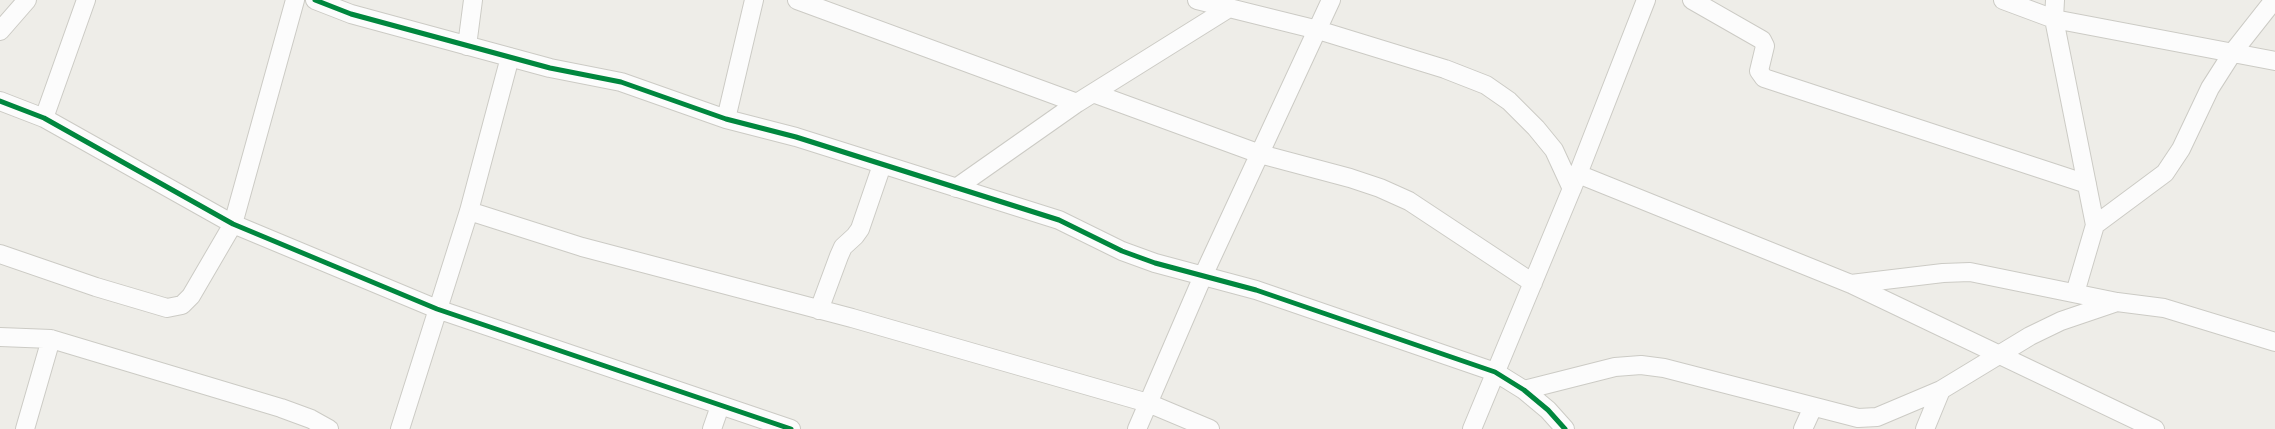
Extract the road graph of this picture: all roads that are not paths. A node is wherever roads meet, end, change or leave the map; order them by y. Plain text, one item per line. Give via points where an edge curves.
1 (27, 0) edge
2 (86, 0) edge
3 (295, 0) edge
4 (315, 0) edge
5 (473, 0) edge
6 (754, 0) edge
7 (797, 0) edge
8 (1197, 0) edge
9 (1331, 0) edge
10 (1646, 0) edge
11 (2003, 0) edge
12 (2055, 0) edge
13 (2274, 0) edge
14 (1704, 2) edge
15 (1229, 8) junction
16 (2054, 19) junction
17 (1318, 30) junction
18 (0, 31) edge
19 (467, 46) junction
20 (2233, 52) junction
21 (510, 57) junction
22 (2275, 61) edge
23 (1093, 93) junction
24 (0, 102) edge
25 (1077, 104) junction
26 (44, 118) junction
27 (726, 119) junction
28 (1260, 154) junction
29 (882, 165) junction
30 (1575, 182) junction
31 (2087, 184) junction
32 (956, 188) junction
33 (469, 211) junction
34 (233, 224) junction
35 (2095, 225) junction
36 (0, 254) edge
37 (1203, 276) junction
38 (1533, 283) junction
39 (1851, 284) junction
40 (2076, 293) junction
41 (2117, 302) junction
42 (437, 309) junction
43 (819, 310) junction
44 (0, 337) edge
45 (51, 339) junction
46 (2275, 342) edge
47 (2001, 354) junction
48 (1495, 372) junction
49 (1524, 390) junction
50 (1941, 390) junction
51 (1148, 403) junction
52 (720, 406) junction
53 (1813, 407) junction
54 (25, 429) edge
55 (329, 429) edge
56 (400, 429) edge
57 (712, 429) edge
58 (791, 429) edge
59 (1137, 429) edge
60 (1210, 429) edge
61 (1472, 429) edge
62 (1565, 429) edge
63 (1803, 429) edge
64 (1925, 429) edge
65 (2155, 429) edge

1 - 18 street
2 - 26 street
3 - 34 street
4 - 19 street via 351,14
5 - 19 street
6 - 27 street
7 - 25 street
8 - 15 street
9 - 17 street
10 - 30 street
11 - 16 street
12 - 16 street
13 - 20 street
14 - 31 street via 1762,40 1765,46 1760,71 1764,78
15 - 17 street
15 - 23 street
16 - 20 street
16 - 31 street
17 - 28 street
17 - 30 street via 1444,69 1486,85 1509,101 1536,128
19 - 21 street
20 - 22 street
20 - 35 street via 2210,88 2182,149 2165,173
21 - 27 street via 621,82
21 - 33 street
23 - 25 street
23 - 28 street
24 - 26 street
25 - 32 street
26 - 34 street
27 - 29 street via 796,137
28 - 37 street
28 - 38 street via 1350,178 1409,201
29 - 32 street
29 - 43 street via 860,229 838,256
30 - 38 street
30 - 39 street
31 - 35 street
32 - 37 street via 1059,220 1122,251
33 - 42 street
33 - 43 street via 582,247
34 - 36 street via 191,296 182,305 167,308
34 - 42 street
35 - 40 street
37 - 48 street via 1256,290
37 - 51 street
38 - 48 street
39 - 40 street via 1970,272
39 - 47 street
40 - 41 street
41 - 46 street via 2164,308
41 - 47 street via 2061,321
42 - 52 street
42 - 56 street
43 - 51 street
44 - 45 street
45 - 54 street
45 - 55 street via 281,408
47 - 50 street
47 - 65 street
48 - 49 street
48 - 61 street
49 - 53 street via 1615,367 1641,365 1664,368
49 - 62 street via 1548,410
50 - 53 street via 1877,417 1858,418
50 - 64 street
51 - 59 street
51 - 60 street
52 - 57 street
52 - 58 street
53 - 63 street

